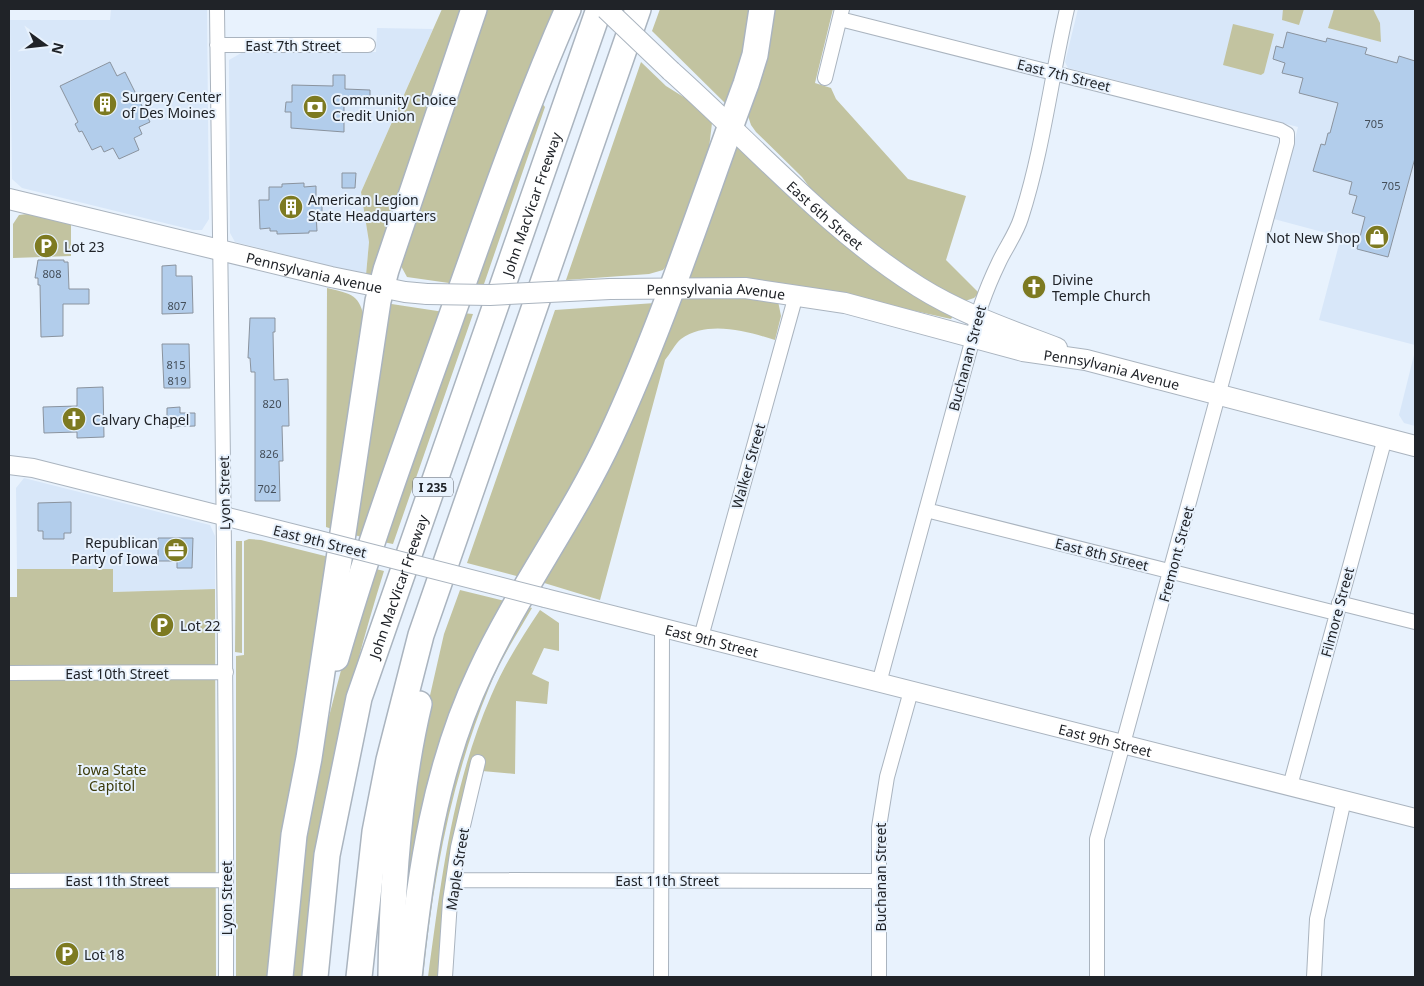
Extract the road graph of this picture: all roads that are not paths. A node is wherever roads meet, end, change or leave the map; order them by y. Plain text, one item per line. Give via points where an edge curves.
1 (217, 9) edge
2 (474, 9) edge
3 (568, 9) edge
4 (599, 9) edge
5 (606, 9) edge
6 (638, 9) edge
7 (762, 9) edge
8 (1068, 9) edge
9 (841, 14) edge
10 (217, 45) junction
11 (368, 45) dead end
12 (1054, 73) junction
13 (825, 78) dead end
14 (731, 125) junction
15 (1287, 134) joint
16 (9, 199) edge
17 (219, 251) junction
18 (381, 288) junction
19 (672, 288) junction
20 (796, 295) junction
21 (976, 317) junction
22 (973, 338) junction
23 (1086, 360) junction
24 (1220, 395) junction
25 (501, 406) junction
26 (1385, 438) junction
27 (1415, 446) edge
28 (9, 465) edge
29 (926, 510) junction
30 (225, 518) junction
31 (1171, 571) junction
32 (1338, 608) junction
33 (1415, 622) edge
34 (662, 628) junction
35 (701, 637) junction
36 (226, 672) junction
37 (9, 673) edge
38 (879, 683) junction
39 (911, 690) junction
40 (1124, 744) junction
41 (309, 758) junction
42 (478, 762) dead end
43 (1290, 786) junction
44 (1344, 800) junction
45 (1415, 818) edge
46 (226, 880) junction
47 (455, 880) junction
48 (662, 880) junction
49 (9, 881) edge
50 (879, 881) junction
51 (226, 977) edge
52 (280, 977) edge
53 (315, 977) edge
54 (359, 977) edge
55 (391, 977) edge
56 (409, 977) edge
57 (445, 977) edge
58 (661, 977) edge
59 (879, 977) edge
60 (1096, 977) edge
61 (1314, 977) edge

1 - 10 street, Lyon Street
2 - 18 highway
3 - 41 highway via 502,176 407,441 348,616
4 - 53 highway, John MacVicar Freeway / I 235 via 359,698 328,855
5 - 14 main road, East 6th Street, bridge
6 - 25 highway, I 235
7 - 14 highway via 755,55
8 - 12 street, Buchanan Street
9 - 12 street, East 7th Street
9 - 13 street
10 - 11 street, East 7th Street
10 - 17 street, Lyon Street
12 - 15 street, East 7th Street
12 - 21 street, Buchanan Street via 1021,218
14 - 19 highway
14 - 21 main road, East 6th Street via 855,242 920,287
15 - 24 street, Fremont Street
16 - 17 main road, Pennsylvania Avenue
17 - 18 main road, Pennsylvania Avenue
17 - 30 street, Lyon Street
18 - 19 main road, Pennsylvania Avenue, bridge via 427,294 490,296
18 - 41 highway via 353,454
19 - 20 main road, Pennsylvania Avenue via 745,288
19 - 56 highway via 609,440 504,626 460,720 434,810
20 - 22 main road, Pennsylvania Avenue via 854,305
20 - 35 street, Walker Street
21 - 22 street, Buchanan Street
21 - 23 main road, East 6th Street
22 - 23 main road, Pennsylvania Avenue via 1023,351
22 - 29 street, Buchanan Street
23 - 24 main road, Pennsylvania Avenue
24 - 26 main road, Pennsylvania Avenue
24 - 31 street, Fremont Street
25 - 54 highway, I 235 via 427,618 406,690 375,832
25 - 55 highway via 433,645 415,723 394,874
26 - 27 main road, Pennsylvania Avenue
26 - 32 street, Filmore Street
28 - 30 street, East 9th Street via 38,469
29 - 31 street, East 8th Street
29 - 38 street, Buchanan Street
30 - 34 street, East 9th Street, bridge
30 - 36 street, Lyon Street
31 - 32 street, East 8th Street
31 - 40 street, Fremont Street
32 - 33 street, East 8th Street
32 - 43 street, Filmore Street
34 - 35 street, East 9th Street
34 - 48 street
35 - 38 street, East 9th Street
36 - 37 street, East 10th Street
36 - 46 street, Lyon Street
38 - 39 street, East 9th Street
39 - 40 street, East 9th Street
39 - 50 street, Buchanan Street via 887,777 878,826
40 - 43 street, East 9th Street
40 - 60 street, Fremont Street via 1097,839
41 - 52 highway via 294,835
42 - 47 street, Maple Street via 458,847
43 - 44 street, East 9th Street
44 - 45 street, East 9th Street
44 - 61 street via 1317,919
46 - 49 street, East 11th Street
46 - 51 street, Lyon Street
47 - 48 street, East 11th Street
47 - 57 street, Maple Street via 450,901
48 - 50 street, East 11th Street
48 - 58 street
50 - 59 street, Buchanan Street

